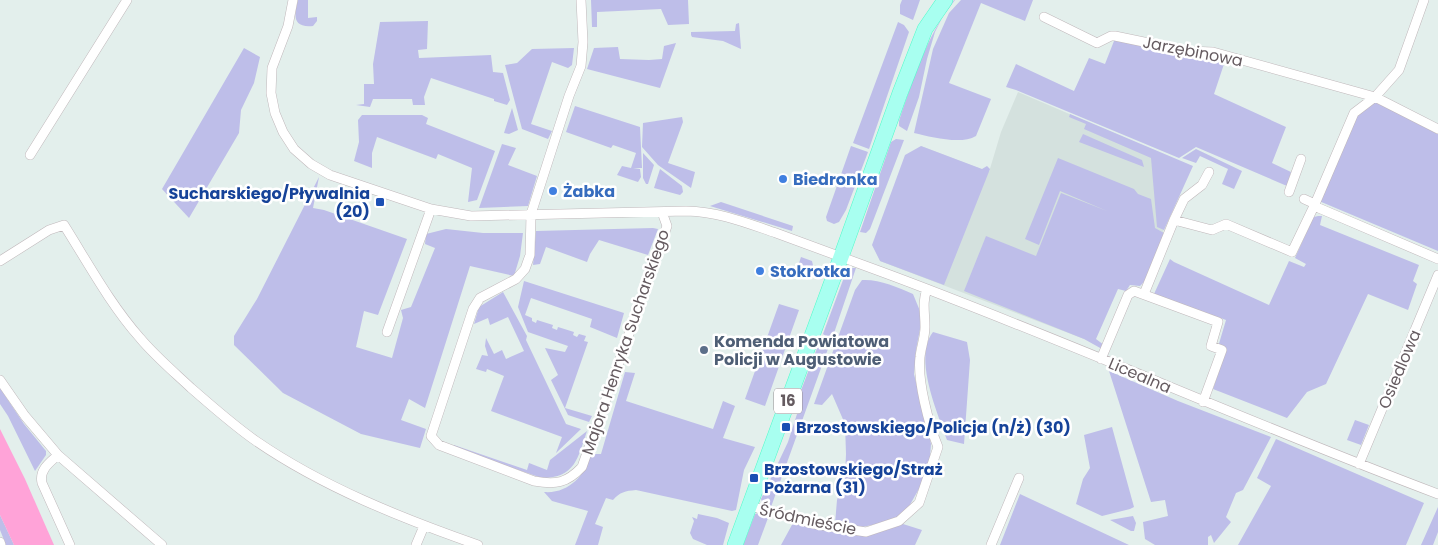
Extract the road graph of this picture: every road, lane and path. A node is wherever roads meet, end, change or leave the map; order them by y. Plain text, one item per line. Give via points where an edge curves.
1 (127, 0) edge
2 (293, 0) edge
3 (581, 0) edge
4 (944, 0) edge
5 (1424, 0) edge
6 (1044, 18) dead end
7 (1375, 98) junction
8 (1438, 129) edge
9 (30, 155) dead end
10 (1301, 159) dead end
11 (1209, 172) dead end
12 (1289, 192) dead end
13 (1304, 199) dead end
14 (1315, 205) junction
15 (431, 209) junction
16 (662, 212) junction
17 (531, 214) junction
18 (1174, 220) junction
19 (1292, 252) junction
20 (841, 257) junction
21 (1438, 259) edge
22 (0, 261) edge
23 (1289, 261) dead end
24 (1438, 275) edge
25 (927, 289) junction
26 (1144, 294) junction
27 (387, 332) dead end
28 (1101, 359) junction
29 (0, 380) edge
30 (1203, 402) junction
31 (58, 455) junction
32 (1359, 464) junction
33 (1018, 478) dead end
34 (1438, 494) edge
35 (750, 506) junction
36 (424, 526) junction
37 (70, 545) edge
38 (162, 545) edge
39 (416, 545) edge
40 (478, 545) edge
41 (735, 545) edge
42 (991, 545) edge

1 - 9 street
2 - 15 street, Majora Henryka Sucharskiego via 288,26 272,68 271,93 283,132 294,149 330,175
3 - 17 street via 581,66
4 - 20 main road, 16 via 925,29
5 - 7 street via 1399,70
6 - 7 street, Jarzębinowa via 1097,43 1115,36 1187,51 1213,52
7 - 8 street
7 - 14 street via 1354,112
10 - 12 street
11 - 18 street via 1202,185 1184,199
13 - 14 street
14 - 19 street
14 - 21 street
15 - 17 street, Majora Henryka Sucharskiego via 472,216
15 - 27 street
16 - 17 street, Majora Henryka Sucharskiego
16 - 17 street, Majora Henryka Sucharskiego via 667,226 582,467 573,476 548,484 439,445 431,436 473,309 480,298 516,279 525,269 530,255
16 - 20 street, Majora Henryka Sucharskiego via 723,215
18 - 19 street via 1212,230 1226,224
18 - 26 street
19 - 23 street
20 - 25 street, Licealna
20 - 35 main road, 16
22 - 36 street via 49,230 64,225 141,340 224,417 256,441 338,489
24 - 32 street, Osiedlowa
25 - 28 street, Licealna
25 - 35 street, Śródmieście via 923,299 925,329 919,374 938,447 919,503 899,521 866,532 814,524
26 - 28 street via 1134,291 1128,295
26 - 30 street via 1218,322 1211,346 1222,350
28 - 30 street, Licealna
29 - 31 street
30 - 32 street, Licealna
31 - 37 street via 44,468 40,477
31 - 38 street
32 - 34 street, Licealna
33 - 42 street
35 - 41 main road, 16
36 - 39 street
36 - 40 street

